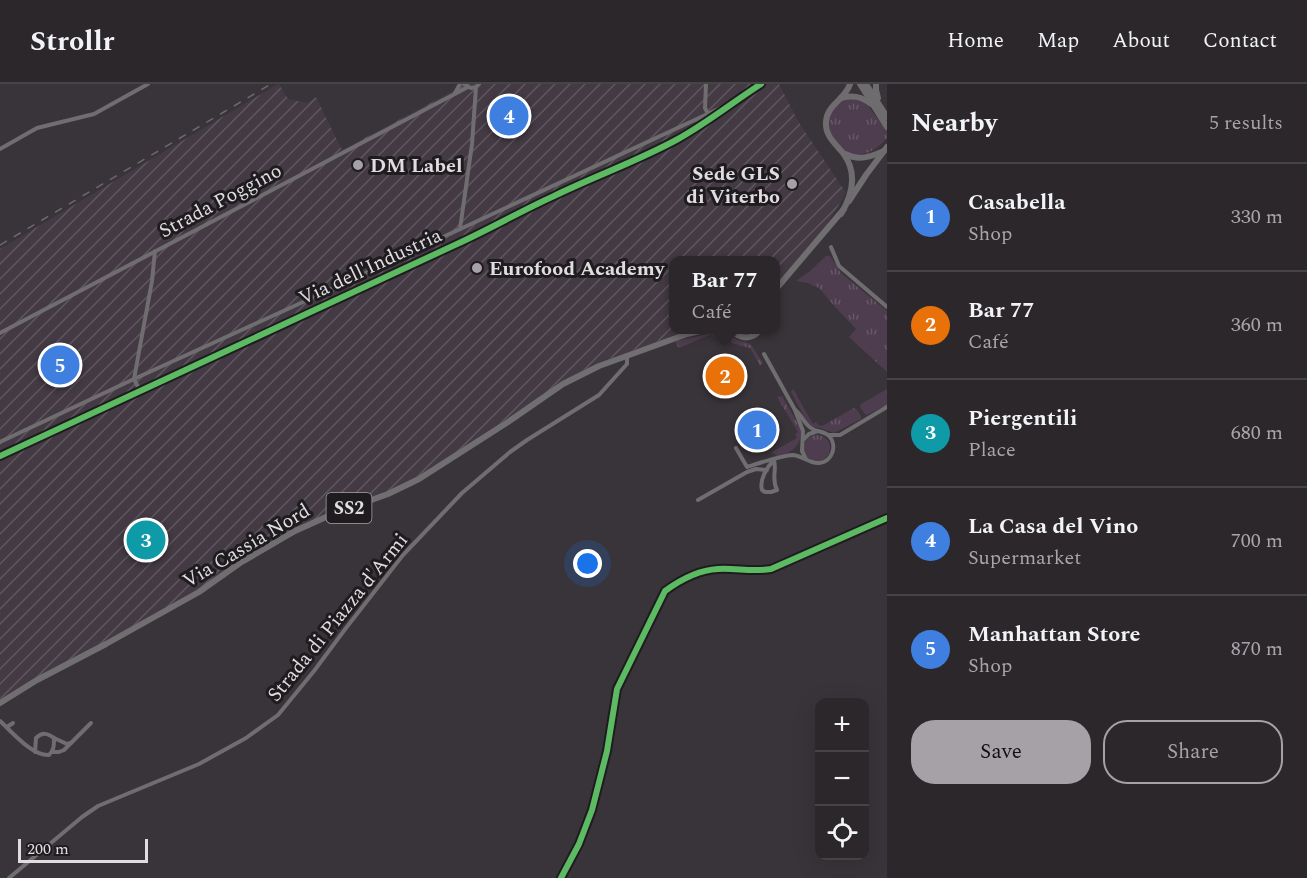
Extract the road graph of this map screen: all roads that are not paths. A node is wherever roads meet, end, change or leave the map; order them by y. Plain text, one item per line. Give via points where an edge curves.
1 (148, 84) edge
2 (706, 84) edge
3 (761, 84) edge
4 (850, 84) edge
5 (860, 84) edge
6 (866, 84) edge
7 (876, 84) edge
8 (470, 86) edge
9 (455, 93) junction
10 (840, 99) junction
11 (874, 108) junction
12 (710, 117) junction
13 (885, 120) edge
14 (0, 149) edge
15 (886, 149) edge
16 (842, 152) junction
17 (841, 214) junction
18 (460, 228) junction
19 (831, 247) dead end
20 (155, 251) junction
21 (780, 284) edge
22 (887, 307) edge
23 (0, 333) edge
24 (687, 334) edge
25 (738, 334) edge
26 (756, 334) edge
27 (764, 354) dead end
28 (627, 356) junction
29 (134, 378) junction
30 (140, 391) junction
31 (887, 407) edge
32 (795, 410) junction
33 (818, 431) junction
34 (827, 434) junction
35 (840, 435) junction
36 (0, 442) edge
37 (802, 444) junction
38 (736, 447) dead end
39 (833, 447) junction
40 (790, 455) junction
41 (0, 456) edge
42 (807, 459) junction
43 (774, 460) junction
44 (767, 470) junction
45 (698, 500) dead end
46 (0, 703) edge
47 (0, 721) edge
48 (13, 723) dead end
49 (91, 723) dead end
50 (7, 727) junction
51 (54, 738) junction
52 (71, 743) junction
53 (35, 752) junction
54 (52, 752) junction
55 (9, 878) edge

1 - 14 street via 94,114 37,128
2 - 12 street via 705,108
3 - 12 street, Via dell'Industria
4 - 10 highway
5 - 11 highway
6 - 13 highway
7 - 13 highway
8 - 9 street, Strada Poggino
8 - 9 street
8 - 18 street via 475,119
9 - 20 street, Strada Poggino
10 - 11 highway via 858,97
10 - 16 highway via 829,110 825,126
11 - 13 highway
12 - 18 street, Via dell'Industria
12 - 30 street, Via dell'Industria via 677,139 615,169
15 - 16 highway via 862,158
15 - 17 main road
16 - 17 highway via 853,181
17 - 21 main road
18 - 29 street, Via dell'Industria
19 - 22 street via 839,266
20 - 23 street, Strada Poggino
20 - 29 street
24 - 28 main road, Via Cassia Nord / SS2
25 - 26 main road via 743,338
27 - 32 street
28 - 46 main road, Via Cassia Nord / SS2 via 563,384 419,479 295,531 199,592
28 - 55 street, Strada di Piazza d'Armi via 627,364 599,395 527,440 494,466 403,555 278,715 199,764 98,806
29 - 30 street
29 - 36 street, Via dell'Industria
30 - 41 street, Via dell'Industria
31 - 35 street
32 - 33 street via 809,428
32 - 37 street via 803,431
33 - 34 street
33 - 37 street via 809,434
34 - 35 street
34 - 39 street
35 - 39 street
37 - 40 street
37 - 42 street
38 - 43 street via 747,467
39 - 42 street via 824,462
40 - 42 street
40 - 43 street
43 - 44 street
43 - 44 street via 776,491 765,492 760,487
44 - 45 street via 747,472
47 - 50 street
48 - 50 street
49 - 52 street
50 - 53 street
51 - 52 street
51 - 53 street via 40,734
51 - 54 street
52 - 54 street via 64,750
53 - 54 street via 43,756

